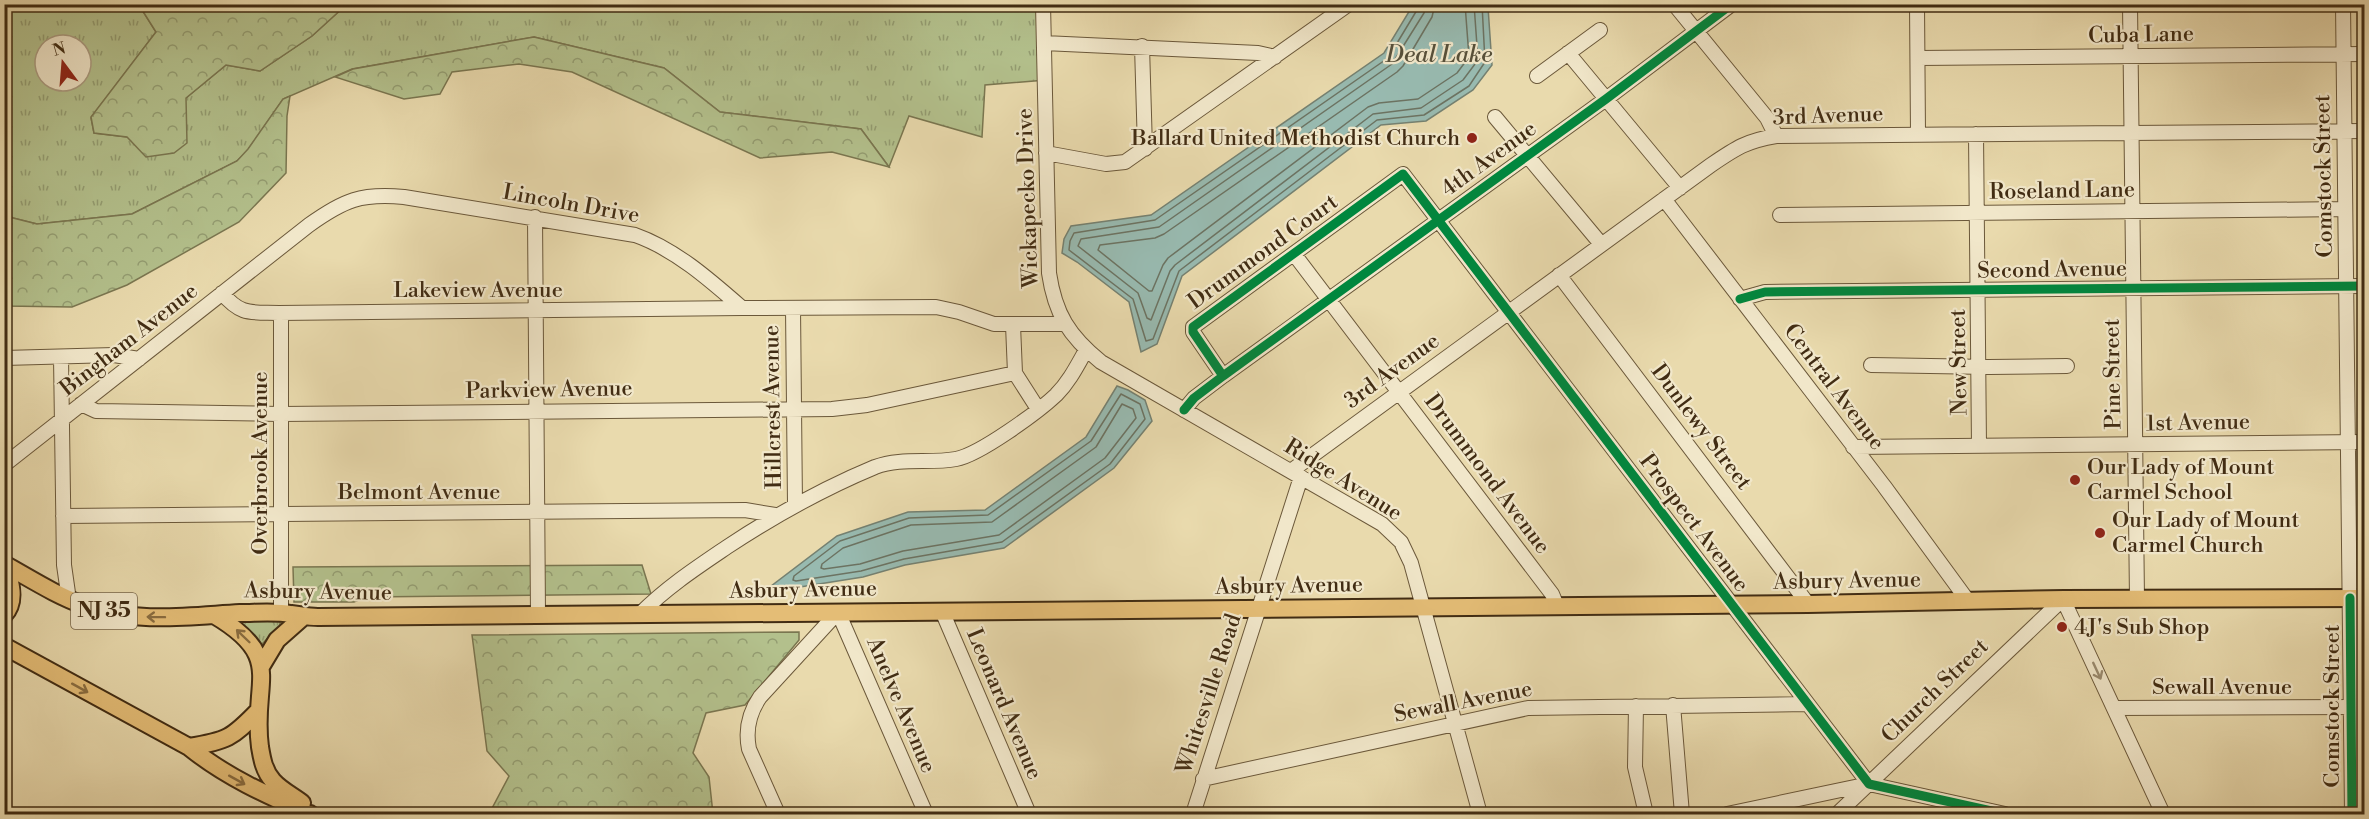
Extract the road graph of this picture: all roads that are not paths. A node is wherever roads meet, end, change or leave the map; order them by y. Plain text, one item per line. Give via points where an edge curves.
1 (1043, 4) edge
2 (1349, 4) edge
3 (1674, 4) edge
4 (1732, 4) edge
5 (1917, 4) edge
6 (2130, 4) edge
7 (2343, 4) edge
8 (1600, 30) dead end
9 (1695, 31) junction
10 (1044, 43) junction
11 (1142, 46) junction
12 (1568, 53) junction
13 (2343, 54) junction
14 (2364, 54) edge
15 (2131, 56) junction
16 (1275, 57) junction
17 (1918, 58) junction
18 (1536, 76) dead end
19 (1606, 99) junction
20 (1495, 117) dead end
21 (2344, 131) junction
22 (2364, 131) edge
23 (2131, 133) junction
24 (1918, 134) junction
25 (1976, 134) junction
26 (1776, 136) junction
27 (1145, 148) junction
28 (1046, 153) junction
29 (1527, 156) junction
30 (1403, 174) joint
31 (1680, 188) junction
32 (1664, 199) junction
33 (2345, 209) junction
34 (2132, 211) junction
35 (1977, 213) junction
36 (1780, 215) dead end
37 (535, 218) junction
38 (1438, 220) junction
39 (1601, 244) junction
40 (1294, 254) junction
41 (1559, 276) junction
42 (2347, 286) junction
43 (2364, 286) edge
44 (2133, 288) junction
45 (1978, 290) junction
46 (222, 293) junction
47 (1740, 299) junction
48 (1328, 300) junction
49 (742, 308) junction
50 (793, 308) junction
51 (536, 310) junction
52 (1509, 312) junction
53 (281, 313) junction
54 (1064, 324) junction
55 (1013, 325) junction
56 (1086, 350) junction
57 (61, 357) junction
58 (4, 358) edge
59 (139, 359) junction
60 (1871, 365) dead end
61 (1979, 366) junction
62 (2067, 366) dead end
63 (1016, 373) junction
64 (1223, 376) junction
65 (1141, 385) joint
66 (1399, 392) junction
67 (81, 404) junction
68 (793, 409) junction
69 (1038, 409) junction
70 (1184, 410) junction
71 (537, 412) junction
72 (280, 414) junction
73 (63, 420) junction
74 (2349, 442) junction
75 (2364, 442) edge
76 (2135, 444) junction
77 (1979, 446) junction
78 (1853, 447) junction
79 (4, 465) edge
80 (1296, 474) junction
81 (795, 505) junction
82 (537, 512) junction
83 (281, 515) junction
84 (775, 515) junction
85 (63, 516) junction
86 (4, 564) edge
87 (64, 565) junction
88 (42, 586) junction
89 (2137, 598) junction
90 (2357, 598) edge
91 (2063, 599) junction
92 (69, 600) junction
93 (1968, 601) junction
94 (1730, 604) junction
95 (1808, 604) junction
96 (1557, 606) junction
97 (1423, 607) junction
98 (1259, 608) junction
99 (942, 611) junction
100 (838, 612) junction
101 (281, 613) junction
102 (538, 614) junction
103 (640, 614) junction
104 (4, 615) edge
105 (214, 615) junction
106 (303, 617) junction
107 (4, 648) edge
108 (262, 665) junction
109 (1807, 704) junction
110 (1673, 705) junction
111 (1636, 706) junction
112 (2358, 707) edge
113 (2115, 708) junction
114 (258, 711) junction
115 (1455, 724) junction
116 (189, 747) junction
117 (1203, 779) junction
118 (1869, 784) junction
119 (310, 814) edge
120 (321, 814) edge
121 (777, 814) edge
122 (926, 814) edge
123 (1029, 814) edge
124 (1192, 814) edge
125 (1479, 814) edge
126 (1646, 814) edge
127 (1682, 814) edge
128 (1727, 814) edge
129 (1837, 814) edge
130 (2005, 814) edge
131 (2163, 814) edge
132 (2352, 814) edge

1 - 10 street, Wickapecko Drive
2 - 16 street
3 - 9 street
4 - 9 street, 4th Avenue
5 - 17 street
6 - 15 street, Pine Street
7 - 13 street, Comstock Street
8 - 12 street
9 - 19 street, 4th Avenue
9 - 26 street via 1767,118
10 - 11 street
10 - 28 street, Wickapecko Drive
11 - 16 street
11 - 27 street
12 - 18 street
12 - 19 street
13 - 14 street, Cuba Lane
13 - 15 street, Cuba Lane
13 - 21 street, Comstock Street
15 - 17 street, Cuba Lane
15 - 23 street, Pine Street
16 - 27 street
17 - 24 street
19 - 29 street, 4th Avenue
19 - 31 street
20 - 29 street
21 - 22 street, 3rd Avenue
21 - 23 street, 3rd Avenue
21 - 33 street, Comstock Street
23 - 25 street, 3rd Avenue
23 - 34 street, Pine Street
24 - 25 street, 3rd Avenue
24 - 26 street, 3rd Avenue
25 - 35 street, New Street
26 - 31 street, 3rd Avenue via 1752,140 1735,149
27 - 28 street via 1125,162 1113,164
28 - 54 street, Wickapecko Drive via 1049,273
29 - 38 street, 4th Avenue
29 - 39 street
30 - 38 street, Prospect Avenue
30 - 40 street, Drummond Court
31 - 32 street, 3rd Avenue
32 - 39 street, 3rd Avenue
32 - 47 street, Central Avenue
33 - 34 street, Roseland Lane
33 - 42 street, Comstock Street
34 - 35 street, Roseland Lane
34 - 44 street, Pine Street
35 - 36 street, Roseland Lane
35 - 45 street, New Street
37 - 46 street, Lincoln Drive via 404,197 358,198 339,204
37 - 49 street, Lincoln Drive via 649,240 718,286
37 - 51 street
38 - 48 street, 4th Avenue
38 - 52 street, Prospect Avenue
39 - 41 street, 3rd Avenue
40 - 48 street, Drummond Avenue
40 - 64 street, Drummond Court via 1193,327
41 - 52 street, 3rd Avenue
41 - 95 street, Dunlewy Street
42 - 43 street, Second Avenue
42 - 44 street, Second Avenue
42 - 74 street, Comstock Street
44 - 45 street, Second Avenue
44 - 76 street, Pine Street
45 - 47 street, Second Avenue via 1765,292
45 - 61 street, New Street
46 - 53 street, Lakeview Avenue via 233,307 241,310
46 - 59 street, Bingham Avenue
47 - 78 street, Central Avenue
48 - 64 street, 4th Avenue
48 - 66 street, Drummond Avenue
49 - 50 street
49 - 51 street, Lakeview Avenue
50 - 55 street via 936,308 994,324
50 - 68 street, Hillcrest Avenue
51 - 53 street, Lakeview Avenue
51 - 71 street
52 - 66 street, 3rd Avenue
52 - 94 street, Prospect Avenue
53 - 72 street, Overbrook Avenue
54 - 55 street
54 - 56 street, Wickapecko Drive
55 - 63 street
56 - 65 street, Wickapecko Drive
56 - 69 street via 1065,384
57 - 58 street
57 - 59 street via 114,355
57 - 73 street, Bingham Avenue
59 - 67 street, Bingham Avenue
60 - 61 street
61 - 62 street
61 - 77 street, New Street
63 - 68 street, Parkview Avenue via 867,405
63 - 69 street
64 - 70 street, 4th Avenue
65 - 70 street, Ridge Avenue
66 - 80 street, 3rd Avenue
66 - 96 street, Drummond Avenue via 1552,594
67 - 72 street, Parkview Avenue via 96,411
67 - 73 street, Bingham Avenue
68 - 71 street, Parkview Avenue
68 - 81 street, Hillcrest Avenue
69 - 81 street via 967,456 885,464
70 - 80 street, Ridge Avenue
71 - 72 street, Parkview Avenue
71 - 82 street
72 - 83 street, Overbrook Avenue
73 - 79 street
73 - 85 street, Bingham Avenue
74 - 75 street, 1st Avenue
74 - 76 street, 1st Avenue
74 - 90 street, Comstock Street
76 - 77 street, 1st Avenue
76 - 89 street, Pine Street
77 - 78 street, 1st Avenue
78 - 93 street, Central Avenue
80 - 97 street, Ridge Avenue via 1396,536 1411,563
80 - 98 street, Whitesville Road
81 - 84 street
82 - 83 street, Belmont Avenue
82 - 84 street, Belmont Avenue via 745,510
82 - 102 street
83 - 85 street, Belmont Avenue
83 - 101 street, Overbrook Avenue
84 - 103 street via 683,576
85 - 87 street, Bingham Avenue
86 - 88 main road, NJ 35
86 - 104 main road via 12,602
87 - 88 street via 59,578
87 - 92 street, Bingham Avenue
88 - 92 main road, NJ 35
89 - 90 main road, Asbury Avenue
89 - 91 main road, Asbury Avenue
90 - 112 street, Comstock Street
91 - 93 main road, Asbury Avenue
91 -> 113 street
91 - 118 street, Church Street
105 -> 92 main road, NJ 35 via 138,617
93 - 95 main road, Asbury Avenue
94 - 95 main road, Asbury Avenue
94 - 96 main road, Asbury Avenue
94 - 109 street, Prospect Avenue
96 - 97 main road, Asbury Avenue
97 - 98 main road, Asbury Avenue
97 - 115 street, Ridge Avenue
98 - 99 main road, Asbury Avenue
98 - 117 street, Whitesville Road
99 - 100 main road, Asbury Avenue
99 - 123 street, Leonard Avenue
100 - 103 main road, Asbury Avenue
100 - 121 street via 760,696 748,720 749,749
100 - 122 street, Anelve Avenue
101 - 105 main road, Asbury Avenue
101 - 106 main road, Asbury Avenue
102 - 103 main road, Asbury Avenue
102 - 106 main road, Asbury Avenue
108 -> 105 main road via 244,635
106 - 108 main road via 278,640
107 -> 116 main road
108 - 114 main road
109 - 110 street, Sewall Avenue
109 - 118 street, Prospect Avenue
110 - 111 street, Sewall Avenue
110 - 127 street
111 - 115 street, Sewall Avenue via 1539,707
111 - 126 street via 1635,766
112 - 113 street, Sewall Avenue
112 - 132 street, Comstock Street
113 - 131 street
114 - 116 main road via 227,739
114 - 120 main road via 262,763 272,780
115 - 117 street, Sewall Avenue
115 - 125 street, Ridge Avenue
116 -> 119 main road via 237,780
117 - 124 street, Whitesville Road
118 - 128 street
118 - 129 street, Church Street
118 - 130 street

